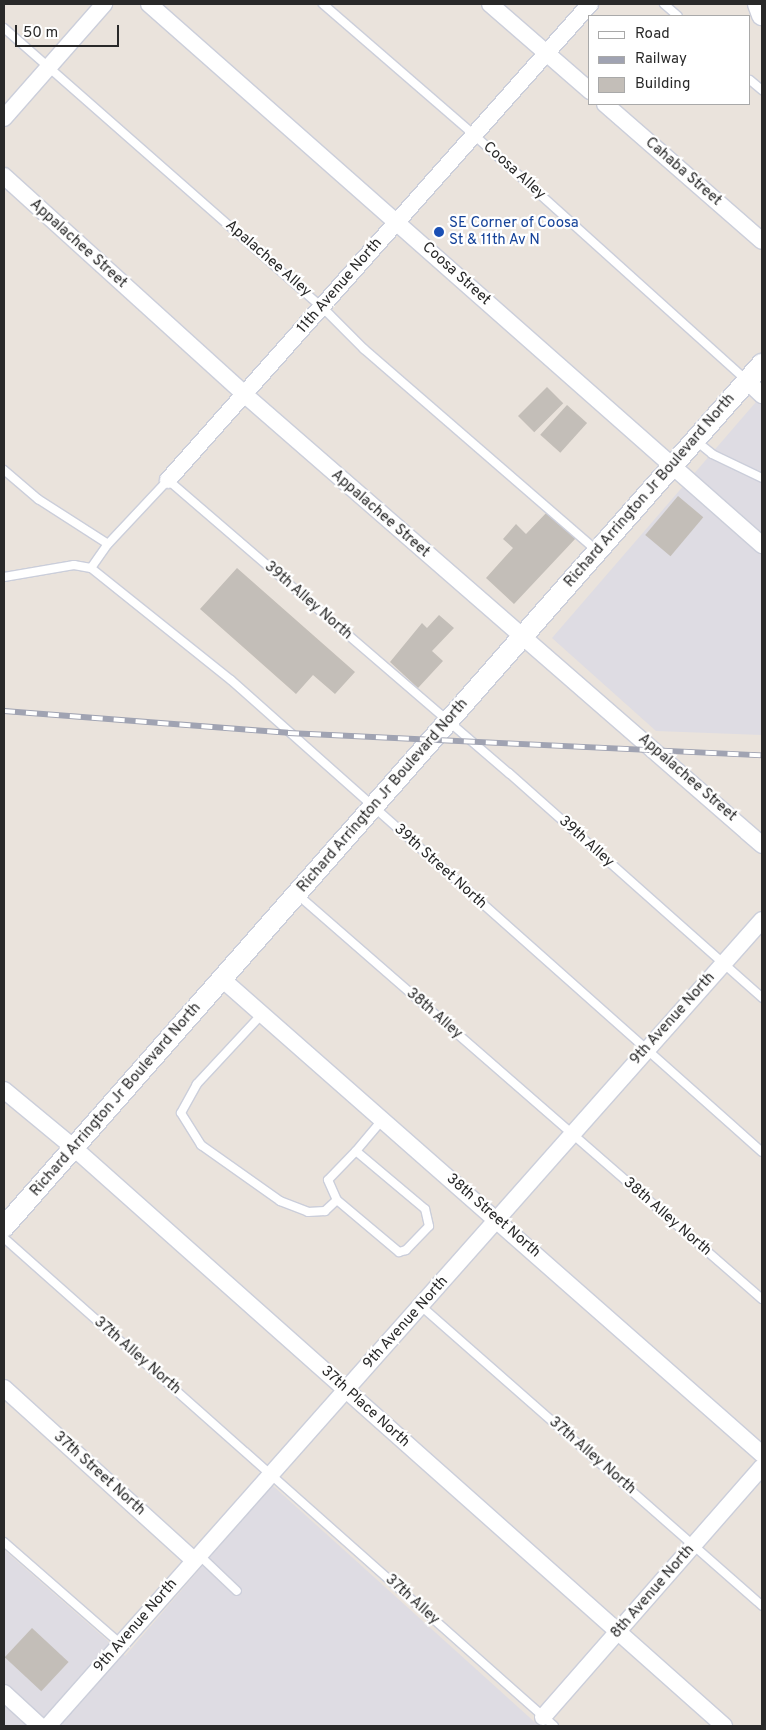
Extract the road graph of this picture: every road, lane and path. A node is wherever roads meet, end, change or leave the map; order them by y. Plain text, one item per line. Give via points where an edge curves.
1 (104, 4) edge
2 (149, 4) edge
3 (322, 4) edge
4 (490, 4) edge
5 (590, 4) edge
6 (664, 4) edge
7 (758, 4) edge
8 (677, 15) edge
9 (762, 15) edge
10 (4, 28) edge
11 (546, 53) junction
12 (48, 67) junction
13 (751, 81) edge
14 (588, 89) edge
15 (762, 90) edge
16 (606, 105) edge
17 (4, 118) edge
18 (474, 134) junction
19 (4, 176) edge
20 (397, 222) junction
21 (762, 241) edge
22 (322, 307) junction
23 (762, 364) edge
24 (747, 381) junction
25 (244, 394) junction
26 (762, 394) edge
27 (695, 440) junction
28 (672, 466) junction
29 (4, 470) edge
30 (762, 478) edge
31 (168, 480) junction
32 (108, 544) junction
33 (762, 546) edge
34 (598, 552) junction
35 (91, 568) junction
36 (4, 577) edge
37 (522, 638) junction
38 (447, 722) junction
39 (373, 807) junction
40 (762, 845) edge
41 (296, 894) junction
42 (762, 920) edge
43 (723, 964) junction
44 (222, 979) junction
45 (762, 998) edge
46 (262, 1014) junction
47 (645, 1050) junction
48 (4, 1090) edge
49 (383, 1120) junction
50 (572, 1134) junction
51 (74, 1148) junction
52 (356, 1152) junction
53 (762, 1152) edge
54 (337, 1200) junction
55 (497, 1219) junction
56 (4, 1227) edge
57 (4, 1238) edge
58 (762, 1299) edge
59 (421, 1306) junction
60 (4, 1388) edge
61 (346, 1390) junction
62 (762, 1454) edge
63 (762, 1467) edge
64 (271, 1473) junction
65 (4, 1542) edge
66 (694, 1546) junction
67 (196, 1558) junction
68 (237, 1591) dead end
69 (762, 1606) edge
70 (618, 1632) junction
71 (121, 1644) junction
72 (4, 1693) edge
73 (544, 1723) edge
74 (40, 1726) edge
75 (48, 1726) edge
76 (724, 1726) edge

1 - 12 street
2 - 20 street, Coosa Street
3 - 18 lane, Coosa Alley
4 - 11 street
5 - 11 street, 11th Avenue North
6 - 8 lane
7 - 9 street
10 - 12 lane, Apalachee Alley
11 - 14 street
11 - 18 street, 11th Avenue North
12 - 17 street
12 - 22 lane, Apalachee Alley
13 - 15 lane
16 - 21 street, Cahaba Street
18 - 20 street, 11th Avenue North
18 - 24 lane, Coosa Alley
19 - 25 street, Appalachee Street
20 - 22 street, 11th Avenue North
20 - 28 street, Coosa Street
22 - 25 street, 11th Avenue North
22 - 34 lane, Apalachee Alley via 364,349
23 - 24 street, Richard Arrington Jr Boulevard North
24 - 26 street
24 - 27 street, Richard Arrington Jr Boulevard North
25 - 31 street, 11th Avenue North
25 - 37 street, Appalachee Street
27 - 28 street, Richard Arrington Jr Boulevard North
27 - 30 lane via 712,454
28 - 33 street, Coosa Street
28 - 34 street, Richard Arrington Jr Boulevard North
29 - 32 lane via 38,499
31 - 32 lane, 11th Avenue North
31 - 38 lane, 39th Alley North
32 - 35 lane, 11th Avenue North
34 - 37 street, Richard Arrington Jr Boulevard North
35 - 36 lane via 74,565
35 - 39 lane, 39th Street North via 231,680
37 - 38 street, Richard Arrington Jr Boulevard North
37 - 40 street, Appalachee Street
38 - 39 street, Richard Arrington Jr Boulevard North
38 - 43 lane, 39th Alley
39 - 41 street, Richard Arrington Jr Boulevard North
39 - 47 lane, 39th Street North
41 - 44 street, Richard Arrington Jr Boulevard North
41 - 50 lane, 38th Alley
42 - 43 street, 9th Avenue North
43 - 45 lane
43 - 47 street, 9th Avenue North
44 - 46 street, 38th Street North
44 - 51 street, Richard Arrington Jr Boulevard North
46 - 49 street, 38th Street North
46 - 54 lane via 197,1084 181,1113 201,1144 280,1201 308,1212 325,1211
47 - 50 street, 9th Avenue North
47 - 53 lane, 39th Street North
48 - 51 street, 37th Place North
49 - 52 lane
49 - 55 street, 38th Street North
50 - 55 street, 9th Avenue North
50 - 58 lane, 38th Alley North
51 - 56 street, Richard Arrington Jr Boulevard North
51 - 61 street, 37th Place North
52 - 54 lane via 328,1180
52 - 54 lane via 425,1209 429,1226 406,1250 399,1252
55 - 59 street, 9th Avenue North
55 - 62 street, 38th Street North
57 - 64 lane, 37th Alley North
59 - 61 street, 9th Avenue North
59 - 66 lane, 37th Alley North
60 - 67 street, 37th Street North
61 - 64 street, 9th Avenue North
61 - 70 street, 37th Place North
63 - 66 street, 8th Avenue North
64 - 67 street, 9th Avenue North
64 - 73 lane, 37th Alley
65 - 71 lane
66 - 69 lane, 37th Alley North
66 - 70 street, 8th Avenue North
67 - 68 lane
67 - 71 street, 9th Avenue North
70 - 73 street, 8th Avenue North
70 - 76 street, 37th Place North
71 - 75 street, 9th Avenue North
72 - 74 street

